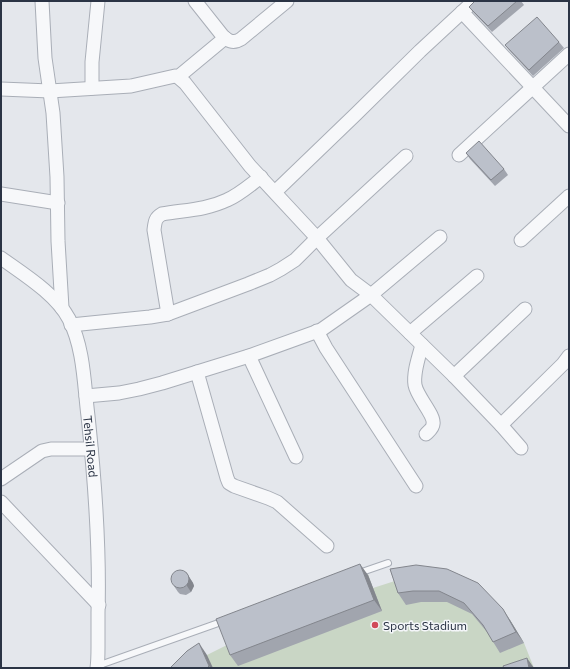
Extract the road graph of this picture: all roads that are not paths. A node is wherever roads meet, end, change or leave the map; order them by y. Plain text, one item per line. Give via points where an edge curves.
1 (42, 1) edge
2 (98, 1) edge
3 (195, 1) edge
4 (286, 1) edge
5 (474, 1) edge
6 (462, 12) junction
7 (225, 38) junction
8 (569, 54) edge
9 (178, 76) junction
10 (533, 87) junction
11 (92, 88) junction
12 (1, 89) edge
13 (50, 91) junction
14 (569, 126) edge
15 (459, 155) dead end
16 (406, 156) dead end
17 (261, 177) junction
18 (275, 192) junction
19 (1, 194) edge
20 (569, 196) edge
21 (58, 203) junction
22 (440, 237) dead end
23 (317, 238) junction
24 (521, 240) dead end
25 (1, 258) edge
26 (477, 276) dead end
27 (371, 295) junction
28 (62, 308) junction
29 (524, 309) dead end
30 (168, 314) junction
31 (71, 325) junction
32 (317, 331) junction
33 (410, 333) junction
34 (422, 344) junction
35 (249, 356) junction
36 (569, 356) edge
37 (197, 372) junction
38 (454, 376) junction
39 (86, 396) junction
40 (501, 425) junction
41 (426, 434) dead end
42 (92, 448) junction
43 (521, 448) dead end
44 (296, 457) dead end
45 (1, 479) edge
46 (416, 486) dead end
47 (1, 502) edge
48 (327, 546) dead end
49 (388, 563) dead end
50 (350, 576) edge
51 (99, 605) junction
52 (230, 618) edge
53 (97, 667) edge

1 - 13 street
2 - 11 street
3 - 7 street
4 - 7 street via 237,42 230,42
5 - 6 street
6 - 10 street
6 - 18 street
7 - 9 street
8 - 10 street
9 - 11 street via 132,86
9 - 17 street
10 - 14 street
10 - 15 street
11 - 13 street
12 - 13 street
13 - 21 street
16 - 23 street
17 - 18 street
17 - 30 street via 228,200 158,216 154,230
18 - 23 street
19 - 21 street
20 - 24 street
21 - 28 street
22 - 27 street
23 - 27 street via 351,280
23 - 30 street via 295,260 270,275
25 - 28 street, Tehsil Road via 31,280
26 - 33 street
27 - 32 street
27 - 33 street
28 - 31 street, Tehsil Road
29 - 38 street
30 - 31 street
31 - 39 street, Tehsil Road via 78,342 84,370
32 - 35 street
32 - 46 street
33 - 34 street
34 - 38 street
34 - 41 street via 415,384 433,419 434,424
35 - 37 street
35 - 44 street
36 - 40 street
37 - 39 street via 139,389
37 - 48 street via 229,484 277,502
38 - 40 street
39 - 42 street, Tehsil Road
40 - 43 street
42 - 45 street via 42,451
42 - 51 street, Tehsil Road via 99,553
47 - 51 street
49 - 50 lane
51 - 53 street, Tehsil Road
52 - 53 lane

